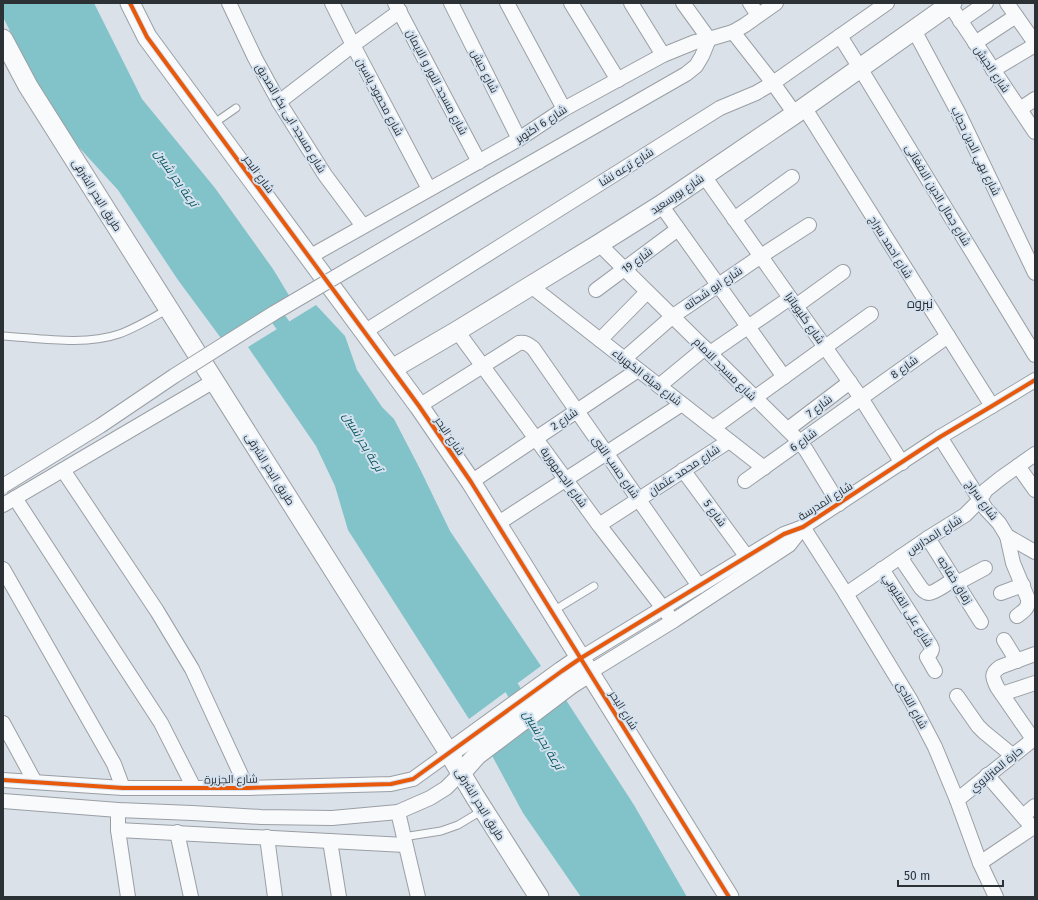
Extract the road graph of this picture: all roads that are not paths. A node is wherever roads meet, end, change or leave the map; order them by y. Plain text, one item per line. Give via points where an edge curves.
1 (130, 3) edge
2 (332, 3) edge
3 (451, 3) edge
4 (507, 3) edge
5 (571, 3) edge
6 (631, 3) edge
7 (683, 3) edge
8 (750, 3) edge
9 (776, 3) edge
10 (887, 3) edge
11 (986, 3) edge
12 (951, 4) edge
13 (234, 5) edge
14 (397, 7) edge
15 (1012, 7) edge
16 (758, 15) junction
17 (960, 21) junction
18 (914, 30) junction
19 (732, 32) junction
20 (840, 36) junction
21 (3, 39) edge
22 (709, 40) junction
23 (975, 43) junction
24 (1035, 44) edge
25 (353, 45) junction
26 (663, 55) junction
27 (860, 68) junction
28 (993, 70) junction
29 (618, 80) junction
30 (772, 83) junction
31 (1035, 99) edge
32 (279, 102) junction
33 (236, 108) dead end
34 (564, 109) junction
35 (1020, 109) junction
36 (800, 110) junction
37 (212, 125) junction
38 (1035, 132) edge
39 (519, 139) junction
40 (479, 162) junction
41 (704, 176) junction
42 (792, 177) dead end
43 (428, 190) junction
44 (661, 205) junction
45 (734, 218) junction
46 (809, 225) dead end
47 (363, 226) junction
48 (678, 229) junction
49 (599, 244) junction
50 (761, 256) junction
51 (309, 257) junction
52 (624, 269) junction
53 (843, 272) dead end
54 (1035, 273) edge
55 (718, 285) junction
56 (531, 286) junction
57 (596, 290) dead end
58 (647, 292) junction
59 (793, 302) junction
60 (168, 309) junction
61 (871, 314) dead end
62 (673, 316) junction
63 (748, 327) junction
64 (457, 331) junction
65 (364, 332) junction
66 (3, 336) edge
67 (948, 336) junction
68 (600, 340) junction
69 (825, 347) junction
70 (707, 351) junction
71 (1035, 355) edge
72 (624, 359) junction
73 (482, 366) junction
74 (392, 369) junction
75 (638, 370) junction
76 (784, 377) junction
77 (1035, 380) edge
78 (214, 381) junction
79 (850, 382) junction
80 (659, 386) junction
81 (755, 398) junction
82 (861, 398) junction
83 (682, 404) junction
84 (419, 406) junction
85 (992, 406) junction
86 (577, 411) junction
87 (713, 428) junction
88 (788, 429) junction
89 (940, 436) junction
90 (536, 439) junction
91 (729, 441) junction
92 (800, 442) junction
93 (607, 453) junction
94 (1035, 454) edge
95 (902, 463) junction
96 (1018, 466) junction
97 (764, 468) junction
98 (63, 470) junction
99 (683, 470) junction
100 (566, 480) junction
101 (745, 481) dead end
102 (471, 482) junction
103 (3, 486) edge
104 (1035, 490) edge
105 (638, 499) junction
106 (980, 500) junction
107 (9, 501) edge
108 (839, 504) junction
109 (497, 524) junction
110 (599, 525) junction
111 (803, 527) junction
112 (1007, 536) junction
113 (928, 538) junction
114 (1035, 552) edge
115 (747, 557) junction
116 (900, 557) junction
117 (986, 568) dead end
118 (3, 569) edge
119 (882, 569) junction
120 (956, 581) junction
121 (1023, 585) junction
122 (594, 586) dead end
123 (699, 586) junction
124 (1001, 593) dead end
125 (846, 594) junction
126 (663, 608) junction
127 (552, 611) junction
128 (1017, 616) dead end
129 (673, 621) junction
130 (981, 622) dead end
131 (1004, 640) dead end
132 (1035, 654) edge
133 (1017, 661) junction
134 (585, 665) junction
135 (935, 671) dead end
136 (1035, 683) edge
137 (1002, 694) junction
138 (957, 696) dead end
139 (3, 723) edge
140 (1034, 738) edge
141 (471, 748) junction
142 (449, 753) junction
143 (1012, 756) junction
144 (461, 773) junction
145 (988, 775) junction
146 (3, 780) edge
147 (35, 782) junction
148 (123, 788) junction
149 (194, 788) junction
150 (247, 788) junction
151 (957, 800) junction
152 (3, 801) edge
153 (1035, 806) edge
154 (118, 810) junction
155 (483, 810) junction
156 (398, 812) junction
157 (1023, 816) junction
158 (1034, 826) edge
159 (118, 830) junction
160 (177, 832) junction
161 (267, 837) junction
162 (330, 841) junction
163 (404, 841) junction
164 (980, 864) junction
165 (128, 897) edge
166 (191, 897) edge
167 (275, 897) edge
168 (339, 897) edge
169 (418, 897) edge
170 (539, 897) edge
171 (729, 897) edge
172 (996, 897) edge

1 - 37 street, شارع البحر via 147,37
2 - 25 street, شارع محمود ياسين
3 - 39 street, شارع حبش
4 - 34 street
5 - 29 street
6 - 26 street
7 - 22 street
8 - 16 street
9 - 16 street, شارع 6 اكتوبر
10 - 20 street, شارع ترعه نشا
11 - 17 street
12 - 17 street, شارع الجيش
12 - 18 street, شارع بورسعيد
13 - 32 street, شارع مسجد ابى بكر الصديق via 256,58
14 - 25 street
14 - 40 street, شارع مسجد النور و الايمان
15 - 23 street
15 - 24 street
16 - 19 street, شارع 6 اكتوبر
17 - 23 street, شارع الجيش
18 - 27 street, شارع بورسعيد
18 - 54 street, شارع بهي الدين حجاب
19 - 22 street, شارع 6 اكتوبر
19 - 30 street, شارع احمد سراج
20 - 27 street, شارع جمال الدين الافغانى
20 - 30 street, شارع ترعه نشا
21 - 60 street, طريق البحر الشرقى via 28,86
22 - 26 street, شارع 6 اكتوبر via 695,42
22 - 103 street, bridge via 696,66 686,74 267,318
23 - 28 street, شارع الجيش
24 - 28 street
25 - 32 street
25 - 43 street, شارع محمود ياسين
26 - 29 street, شارع 6 اكتوبر
27 - 36 street, شارع بورسعيد
27 - 71 street, شارع جمال الدين الافغانى
28 - 35 street, شارع الجيش
29 - 34 street, شارع 6 اكتوبر
30 - 36 street, شارع احمد سراج
30 - 65 street, شارع ترعه نشا via 756,93 720,108
31 - 35 street
32 - 47 street, شارع مسجد ابى بكر الصديق via 325,175
33 - 37 lane
34 - 39 street, شارع 6 اكتوبر
35 - 38 street, شارع الجيش
36 - 41 street, شارع بورسعيد
36 - 67 street, شارع احمد سراج
37 - 51 street, شارع البحر
39 - 40 street, شارع 6 اكتوبر
40 - 43 street, شارع 6 اكتوبر
41 - 44 street, شارع بورسعيد
41 - 45 street, شارع كليوباترا
42 - 45 street
43 - 47 street, شارع 6 اكتوبر
44 - 48 street
44 - 49 street, شارع بورسعيد
45 - 50 street, شارع كليوباترا
46 - 50 street, شارع ابو شحاته
47 - 51 street, شارع 6 اكتوبر
48 - 52 street, شارع 19
48 - 55 street
49 - 52 street, شارع مسجد الامام
49 - 56 street, شارع بورسعيد
50 - 55 street, شارع ابو شحاته
50 - 59 street, شارع كليوباترا
51 - 65 street, شارع البحر
52 - 57 street, شارع 19
52 - 58 street, شارع مسجد الامام
53 - 59 street
55 - 62 street, شارع ابو شحاته
55 - 63 street
56 - 64 street, شارع بورسعيد
56 - 68 street, شارع هيئة الكهرباء
58 - 62 street, شارع مسجد الامام
58 - 68 street
59 - 63 street
59 - 69 street, شارع كليوباترا
60 - 66 lane via 140,325 118,334 95,339
60 - 78 street, طريق البحر الشرقى
61 - 69 street
62 - 70 street, شارع مسجد الامام
62 - 72 street, شارع ابو شحاته
63 - 70 street
63 - 76 street
64 - 73 street, شارع الجمهورية
64 - 74 street, شارع بورسعيد
65 - 74 street, شارع البحر
67 - 82 street, شارع 8
67 - 85 street, شارع احمد سراج
68 - 72 street, شارع هيئة الكهرباء
69 - 76 street
69 - 79 street, شارع كليوباترا
70 - 80 street
70 - 81 street, شارع مسجد الامام
72 - 75 street, شارع هيئة الكهرباء
73 - 84 street
73 - 86 street, شارع حسب النبى via 519,343 529,344
73 - 90 street, شارع الجمهورية
74 - 84 street, شارع البحر
75 - 80 street, شارع هيئة الكهرباء
75 - 86 street, شارع 2
76 - 81 street
77 - 85 street, شارع المدرسة
78 - 98 street
78 - 142 street, طريق البحر الشرقى
79 - 82 street, شارع كليوباترا
79 - 88 street, شارع 7
80 - 83 street, شارع هيئة الكهرباء
81 - 87 street
81 - 88 street, شارع مسجد الامام
82 - 92 street, شارع 6
82 - 95 street, شارع كليوباترا
83 - 87 street, شارع هيئة الكهرباء
83 - 93 street
84 - 102 street, شارع البحر
85 - 89 street, شارع المدرسة
86 - 90 street, شارع 2
86 - 93 street, شارع حسب النبى
87 - 91 street, شارع هيئة الكهرباء
88 - 92 street, شارع مسجد الامام
89 - 95 street, شارع المدرسة
89 - 106 street, شارع سراج
90 - 100 street, شارع الجمهورية
90 - 102 street, شارع 2
91 - 97 street, شارع هيئة الكهرباء
91 - 99 street, شارع محمد عثمان
92 - 97 street, شارع 6
92 - 108 street, شارع مسجد الامام
93 - 100 street
93 - 105 street, شارع حسب النبى
94 - 96 street, شارع المدارس
95 - 108 street, شارع المدرسة
96 - 104 street
96 - 106 street, شارع المدارس via 986,490
97 - 101 street, شارع 6
98 - 107 street
98 - 150 street via 192,669
99 - 105 street, شارع محمد عثمان
99 - 115 street, شارع 5
100 - 109 street
100 - 110 street, شارع الجمهورية
102 - 109 street, شارع البحر
105 - 110 street, شارع محمد عثمان
105 - 123 street, شارع حسب النبى
106 - 112 street, شارع سراج
106 - 113 street, شارع المدارس via 965,515
107 - 149 street via 162,724
108 - 111 street, شارع المدرسة
109 - 127 street, شارع البحر
110 - 126 street, شارع الجمهورية
111 - 115 street, شارع المدرسة via 784,534
111 - 125 street, شارع النادى
111 - 129 street, شارع المدرسة via 790,545
112 - 114 street, شارع سراج
112 - 121 street via 1012,563
113 - 116 street, شارع المدارس
113 - 120 street, زقاق خفاجه
115 - 123 street, شارع المدرسة
116 - 119 street, شارع المدارس
116 - 120 street via 925,592 933,592
117 - 120 street
118 - 148 street via 114,764
119 - 125 street, شارع المدارس
119 - 135 street, شارع على القليوبي via 931,646 932,651 927,657
120 - 130 street, زقاق خفاجه
121 - 124 street
121 - 128 street via 1029,605
122 - 127 lane
123 - 126 street, شارع المدرسة
125 - 151 street, شارع النادى via 911,701 935,747
126 - 129 street, شارع الجمهورية
126 - 134 street, شارع المدرسة
127 - 134 street, شارع البحر
129 - 134 street, شارع المدرسة
131 - 133 street
132 - 133 street
133 - 137 street via 1000,667 993,674
134 - 141 street
134 - 171 street, شارع البحر
136 - 137 street
137 - 140 street
138 - 143 street via 978,726
139 - 147 street
140 - 143 street, حارة المنزلاوي
141 - 142 street
141 - 144 street
142 - 144 street, طريق البحر الشرقى
142 - 150 street, شارع الجزيرة via 413,779 391,784
143 - 145 street, حارة المنزلاوي
144 - 155 street, طريق البحر الشرقى
144 - 156 street via 435,795
145 - 151 street, حارة المنزلاوي
145 - 157 street
146 - 147 street, شارع الجزيرة
147 - 148 street, شارع الجزيرة
148 - 149 street, شارع الجزيرة
149 - 150 street, شارع الجزيرة
151 - 164 street, شارع النادى
152 - 154 street
153 - 157 street
154 - 156 street via 332,818
154 - 159 street
155 - 163 lane via 458,825
155 - 170 street, طريق البحر الشرقى
156 - 163 street
157 - 158 street
158 - 164 street
159 - 160 street
159 - 165 street
160 - 161 street
160 - 166 street
161 - 162 street
161 - 167 street
162 - 163 street
162 - 168 street
163 - 169 street
164 - 172 street, شارع النادى

